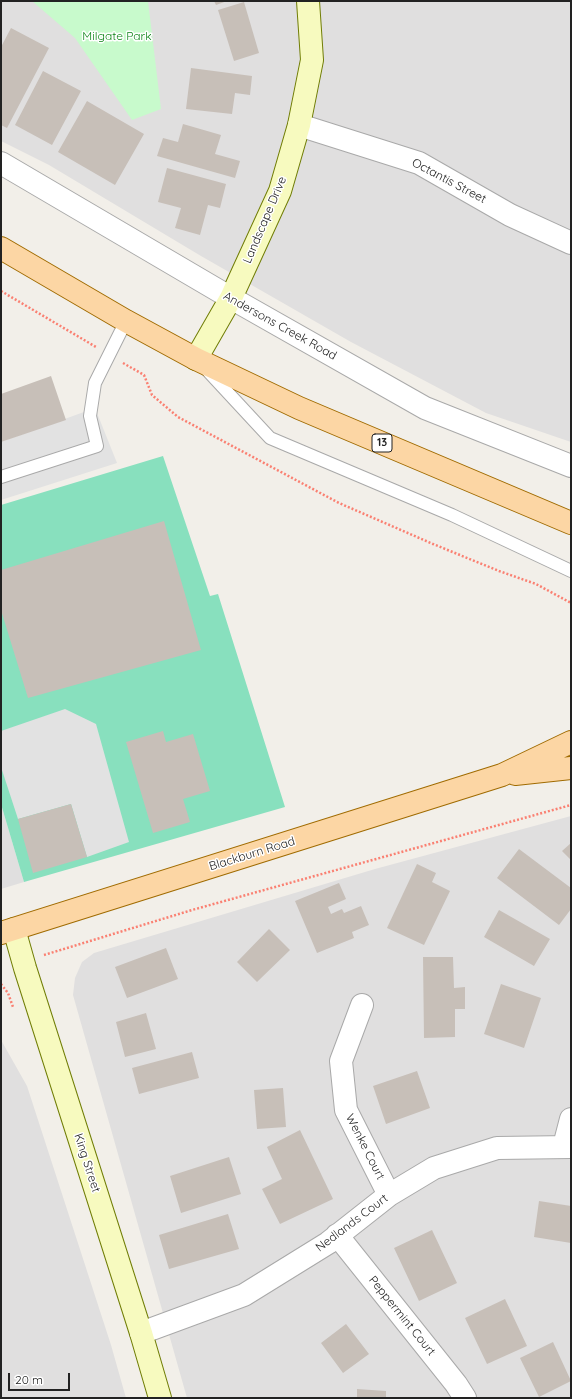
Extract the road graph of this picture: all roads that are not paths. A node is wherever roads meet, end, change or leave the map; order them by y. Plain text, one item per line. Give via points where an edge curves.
1 (308, 1) edge
2 (300, 125) junction
3 (1, 163) edge
4 (571, 243) edge
5 (1, 248) edge
6 (231, 298) junction
7 (126, 321) junction
8 (196, 359) junction
9 (571, 466) edge
10 (1, 477) edge
11 (571, 523) edge
12 (571, 571) edge
13 (571, 742) edge
14 (571, 768) edge
15 (502, 775) junction
16 (8, 931) edge
17 (362, 1005) dead end
18 (571, 1119) edge
19 (568, 1146) edge
20 (389, 1195) junction
21 (338, 1235) junction
22 (141, 1334) junction
23 (160, 1398) edge
24 (465, 1398) edge

1 - 2 main road, Landscape Drive via 312,60
2 - 4 street, Octantis Street via 419,163 510,215
2 - 6 main road, Landscape Drive via 280,191
3 - 6 street, Andersons Creek Road
5 - 7 main road, 13
6 - 8 main road, Landscape Drive
6 - 9 street, Andersons Creek Road via 425,408
7 - 8 main road, 13
7 - 10 lane via 95,383 90,416 97,446
8 - 11 main road, 13 via 299,408
8 - 12 lane via 270,438 452,515
13 - 15 main road, Blackburn Road
14 - 15 main road, Blackburn Road
15 - 16 main road, Blackburn Road
16 - 22 main road, King Street via 23,961
17 - 20 street, Wenke Court via 341,1061 346,1110
18 - 19 street
19 - 20 street, Nedlands Court via 497,1148 434,1168
20 - 21 street, Nedlands Court
21 - 22 street, Nedlands Court via 244,1295
21 - 24 street, Peppermint Court
22 - 23 main road, King Street

